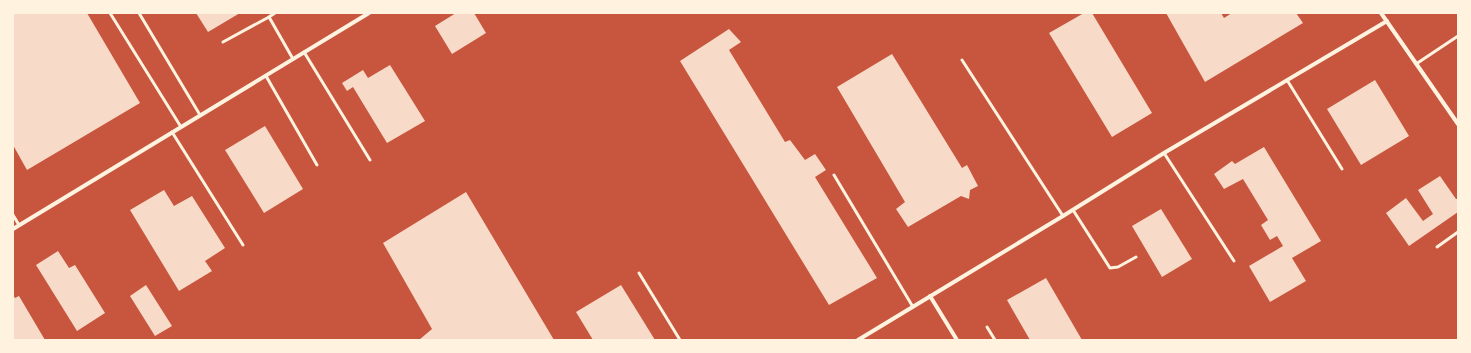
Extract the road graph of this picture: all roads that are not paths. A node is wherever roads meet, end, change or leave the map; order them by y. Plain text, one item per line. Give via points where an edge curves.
1 (110, 13) edge
2 (139, 13) edge
3 (275, 13) edge
4 (368, 13) edge
5 (1384, 14) edge
6 (269, 17) junction
7 (1387, 21) junction
8 (1458, 36) edge
9 (223, 42) dead end
10 (304, 52) junction
11 (293, 59) junction
12 (962, 60) dead end
13 (1416, 64) junction
14 (266, 76) junction
15 (1287, 80) junction
16 (200, 115) junction
17 (1458, 124) edge
18 (181, 127) junction
19 (172, 132) junction
20 (1164, 153) junction
21 (370, 160) dead end
22 (317, 165) dead end
23 (1342, 169) dead end
24 (834, 175) dead end
25 (1073, 210) junction
26 (13, 215) edge
27 (1063, 216) junction
28 (19, 225) junction
29 (13, 229) edge
30 (1458, 232) edge
31 (243, 245) dead end
32 (1437, 247) dead end
33 (1136, 256) dead end
34 (1234, 261) dead end
35 (639, 273) dead end
36 (930, 296) junction
37 (912, 307) junction
38 (987, 327) dead end
39 (680, 340) edge
40 (858, 340) edge
41 (957, 340) edge
42 (995, 340) edge

1 - 18 lane
2 - 16 lane
3 - 6 lane
4 - 10 street
5 - 7 street
6 - 9 lane
6 - 11 lane
7 - 13 street
7 - 15 street
8 - 13 lane
10 - 11 street
10 - 21 lane
11 - 14 street
12 - 27 lane
13 - 17 street
14 - 16 street
14 - 22 lane
15 - 20 street
15 - 23 lane
16 - 18 street
18 - 19 street
19 - 28 street
19 - 31 lane
20 - 25 street
20 - 34 lane
24 - 37 lane
25 - 27 street
25 - 33 lane via 1110,268 1118,267
26 - 28 lane
27 - 36 street
28 - 29 street
30 - 32 lane
35 - 39 lane
36 - 37 street
36 - 41 street
37 - 40 street
38 - 42 lane

